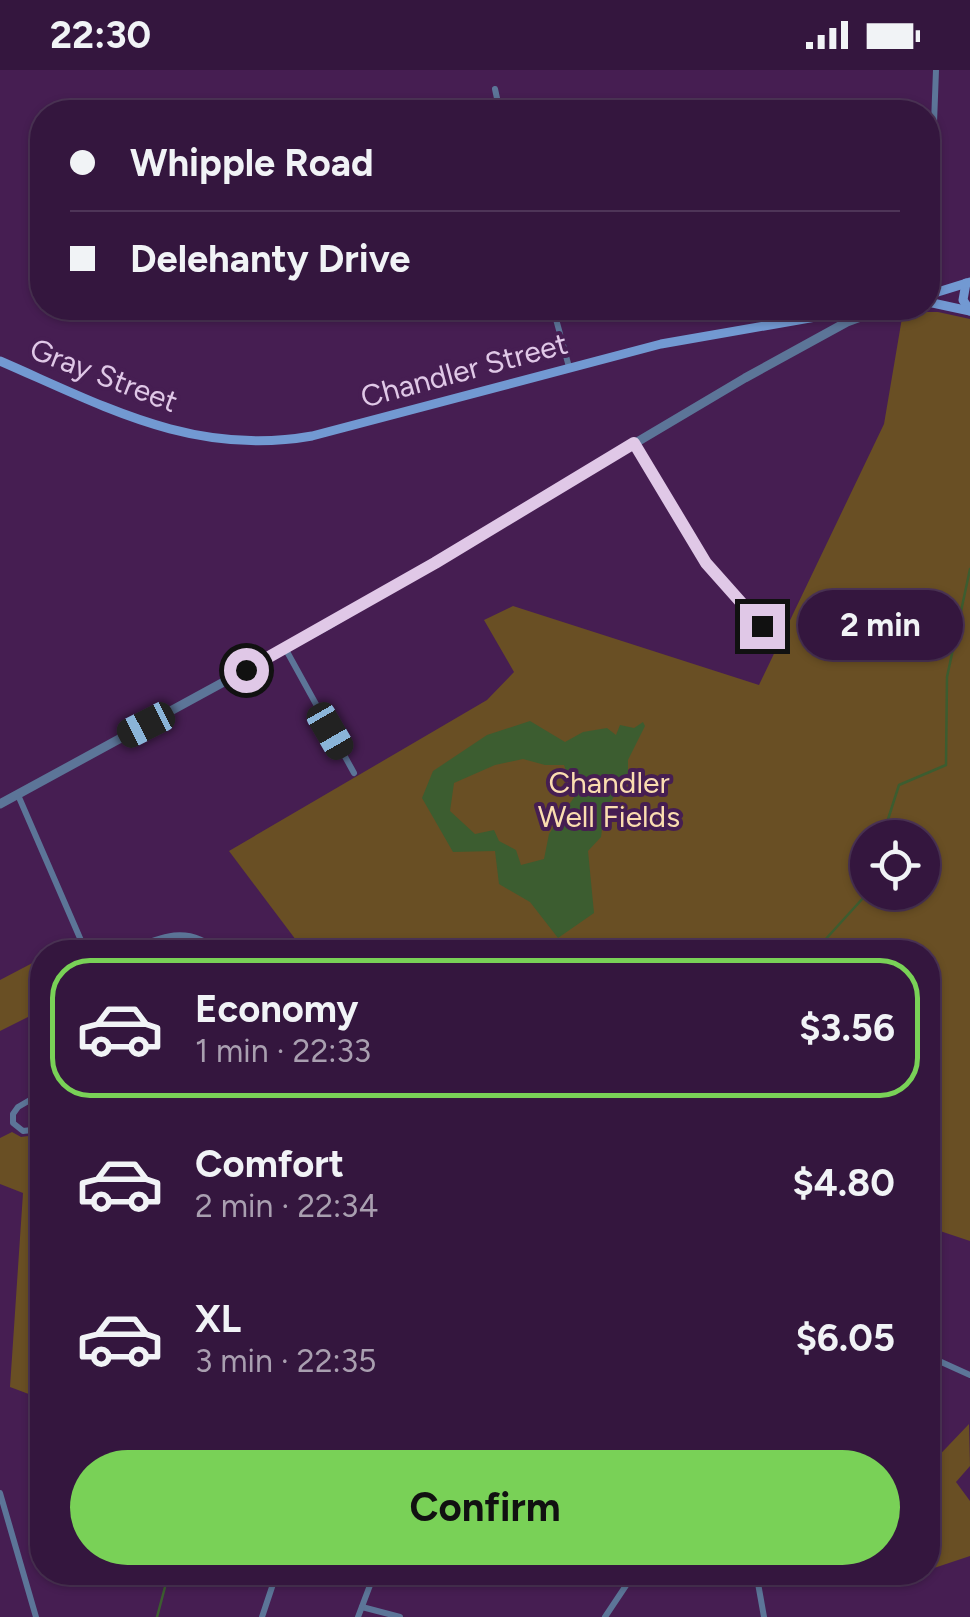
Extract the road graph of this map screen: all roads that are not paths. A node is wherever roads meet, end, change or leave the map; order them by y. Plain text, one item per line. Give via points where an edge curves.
1 (936, 70) edge
2 (495, 89) dead end
3 (497, 100) edge
4 (935, 100) edge
5 (968, 282) edge
6 (940, 293) edge
7 (940, 302) edge
8 (970, 311) edge
9 (555, 320) edge
10 (786, 320) edge
11 (819, 320) edge
12 (857, 320) edge
13 (823, 335) junction
14 (0, 361) edge
15 (569, 367) junction
16 (192, 434) joint
17 (634, 443) junction
18 (762, 626) dead end
19 (285, 648) junction
20 (354, 774) dead end
21 (18, 795) junction
22 (0, 804) edge
23 (81, 940) edge
24 (158, 940) edge
25 (203, 940) edge
26 (30, 1100) edge
27 (30, 1129) edge
28 (940, 1361) edge
29 (970, 1375) edge
30 (0, 1492) edge
31 (3, 1510) edge
32 (272, 1585) edge
33 (371, 1585) edge
34 (626, 1585) edge
35 (758, 1585) edge
36 (362, 1606) junction
37 (36, 1617) edge
38 (262, 1617) edge
39 (358, 1617) edge
40 (400, 1617) edge
41 (605, 1617) edge
42 (764, 1617) edge

1 - 4 street
2 - 3 street
5 - 6 main road
5 - 8 main road via 963,300
7 - 8 main road
9 - 15 street
10 - 15 main road, Chandler Street
11 - 13 street
12 - 13 street
13 - 17 street
14 - 16 main road, Gray Street via 107,410
15 - 16 main road, Chandler Street via 297,439 236,442
17 - 18 street via 706,563
17 - 19 street
19 - 20 street
19 - 21 street
21 - 22 street
21 - 23 street
24 - 25 street via 174,934
26 - 27 street via 12,1114 13,1123
28 - 29 street
30 - 31 street
31 - 37 street
32 - 38 street
33 - 36 street
34 - 41 street
35 - 42 street
36 - 39 street
36 - 40 street

